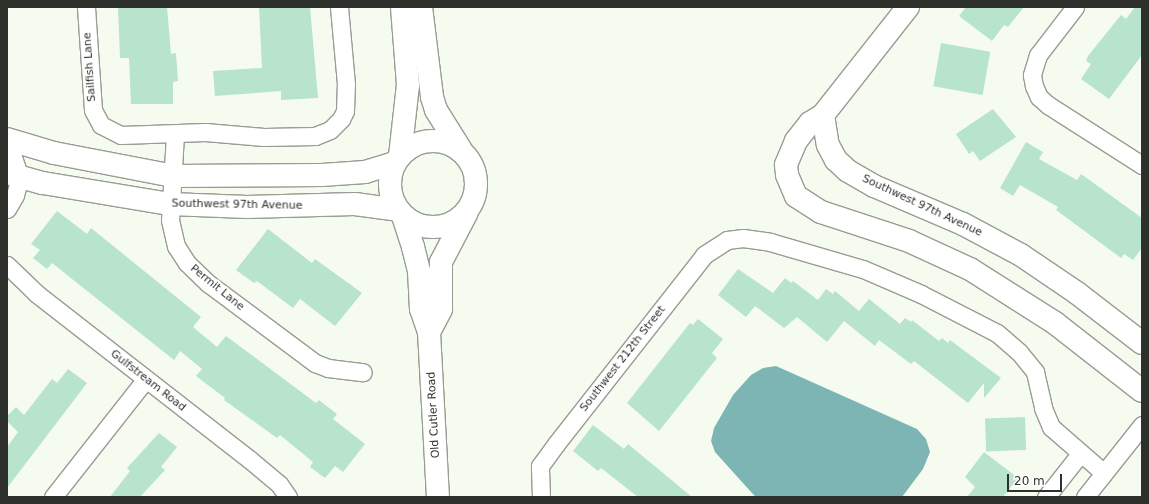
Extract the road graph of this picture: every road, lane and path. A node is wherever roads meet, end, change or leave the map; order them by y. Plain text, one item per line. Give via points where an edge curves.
1 (86, 7) edge
2 (340, 7) edge
3 (402, 7) edge
4 (421, 7) edge
5 (908, 7) edge
6 (1075, 7) edge
7 (823, 115) junction
8 (175, 134) junction
9 (7, 139) edge
10 (461, 150) junction
11 (397, 159) junction
12 (1142, 165) edge
13 (13, 176) edge
14 (173, 176) junction
15 (170, 204) junction
16 (7, 209) edge
17 (466, 212) junction
18 (401, 213) junction
19 (7, 265) edge
20 (429, 332) junction
21 (1142, 343) edge
22 (363, 372) dead end
23 (146, 379) junction
24 (1142, 391) edge
25 (1142, 425) edge
26 (1080, 454) junction
27 (1104, 473) junction
28 (53, 497) edge
29 (288, 497) edge
30 (438, 497) edge
31 (541, 497) edge
32 (1046, 497) edge
33 (1085, 497) edge

1 - 8 street, Sailfish Lane via 93,110 101,125 121,135
2 - 8 street via 346,84 345,111 330,130 315,136 264,137 205,132
3 - 11 street via 408,85
4 - 10 street via 432,98
5 - 7 street
6 - 12 street via 1038,55 1034,65 1034,86 1039,97 1048,105
7 - 21 street, Southwest 97th Avenue via 832,153 842,166 856,176 970,227 1021,255 1077,293
7 - 24 street via 810,123 788,156 787,174 796,196 804,203 821,212 909,241 970,269 1055,323
8 - 14 street, Permit Lane
9 - 13 street
9 - 14 street via 54,153
10 - 11 street via 446,142 430,140 413,145
10 - 17 street via 472,163 477,180 475,196
11 - 14 street via 365,172 322,175
11 - 18 street via 390,188
13 - 15 street, Southwest 97th Avenue
13 - 16 street via 15,195
14 - 15 street, Permit Lane
15 - 18 street, Southwest 97th Avenue via 247,207 355,204
15 - 22 street, Permit Lane via 171,231 176,246 194,272 315,363 328,368
17 - 18 street via 453,222 437,227 420,225
17 - 20 street, Old Cutler Road via 441,262 440,309
18 - 20 street, Old Cutler Road via 413,247 421,309
19 - 23 street, Gulfstream Road via 38,294
20 - 30 street, Old Cutler Road
23 - 28 street
23 - 29 street, Gulfstream Road via 267,474 279,484
25 - 27 street
26 - 27 street
26 - 31 street, Southwest 212th Street via 1051,427 1031,366 1008,342 990,330 921,294 863,269 770,242 735,238 719,244 704,255 556,444 540,466
26 - 32 street
27 - 33 street

